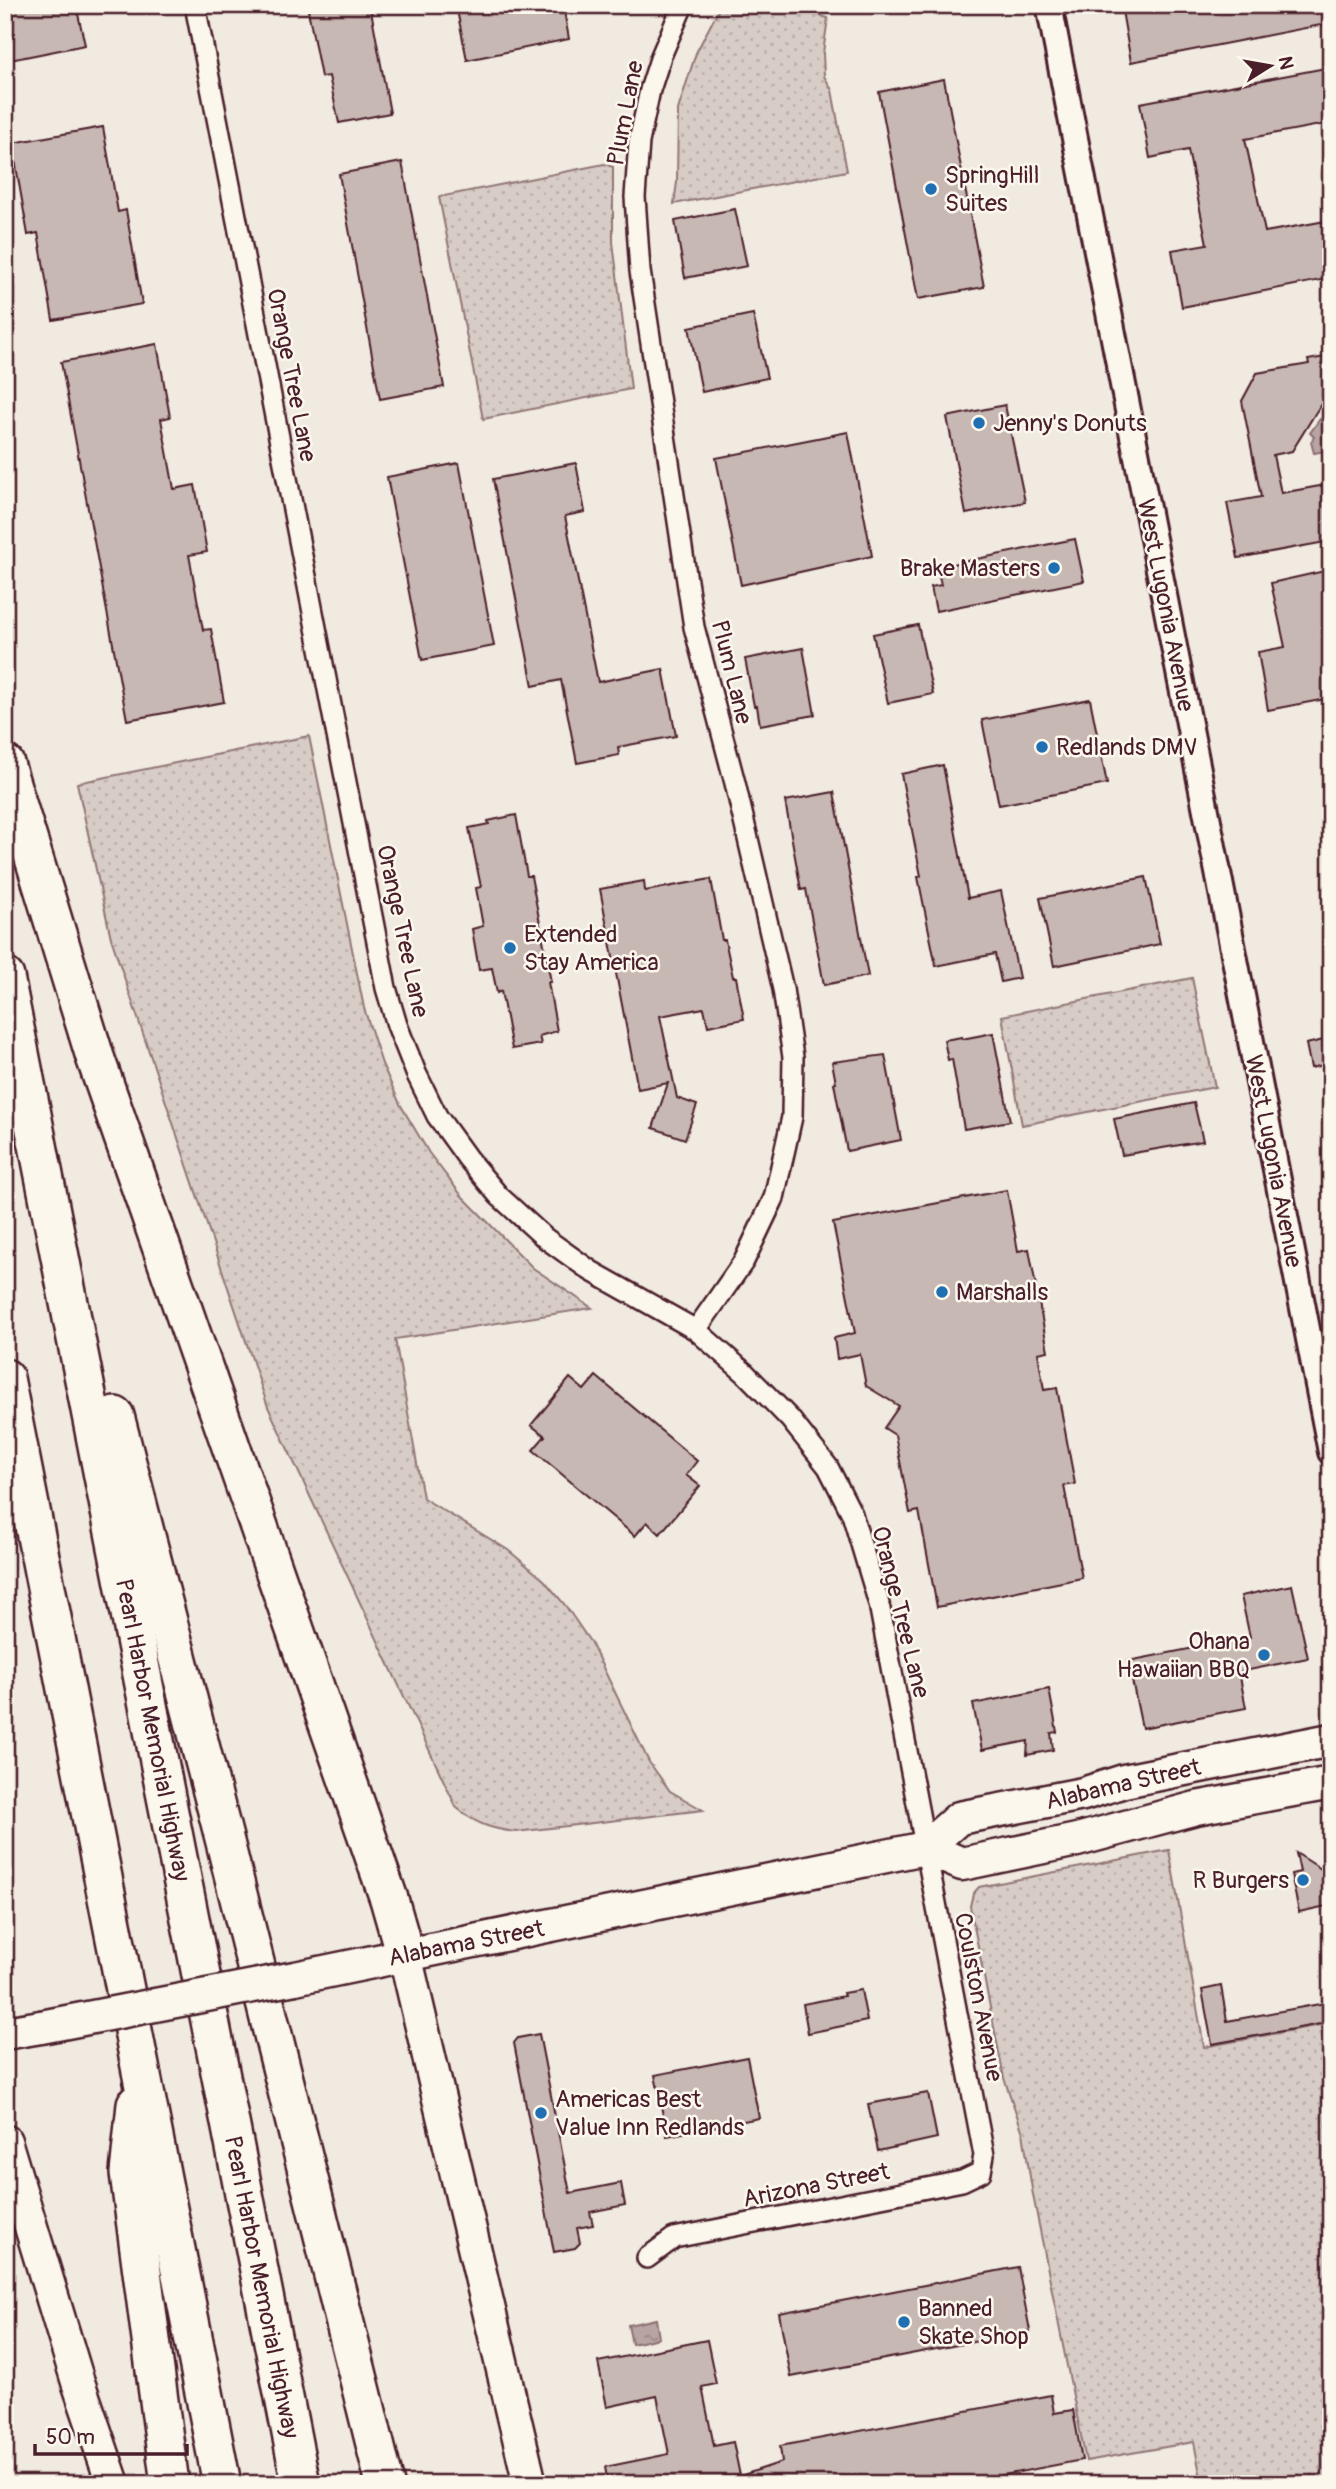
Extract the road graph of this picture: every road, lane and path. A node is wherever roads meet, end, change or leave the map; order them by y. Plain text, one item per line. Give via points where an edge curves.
1 (195, 5) edge
2 (682, 5) edge
3 (1049, 5) edge
4 (5, 764) edge
5 (5, 977) edge
6 (36, 1129) junction
7 (696, 1330) junction
8 (5, 1378) edge
9 (1331, 1452) edge
10 (1331, 1740) edge
11 (1331, 1783) edge
12 (925, 1848) junction
13 (405, 1955) junction
14 (5, 2033) edge
15 (140, 2064) junction
16 (5, 2141) edge
17 (985, 2155) joint
18 (647, 2258) dead end
19 (113, 2484) edge
20 (170, 2484) edge
21 (222, 2484) edge
22 (301, 2484) edge
23 (385, 2484) edge
24 (530, 2484) edge

1 - 7 street, Orange Tree Lane via 386,988 397,1024 438,1116 499,1196 591,1271
2 - 7 street, Plum Lane via 650,90 639,142 635,197 640,271 694,627 780,975 793,1057 792,1117 774,1198 744,1261
3 - 9 street, West Lugonia Avenue
4 - 13 highway via 95,1057
5 - 6 highway, Pearl Harbor Memorial Highway
6 - 22 highway, Pearl Harbor Memorial Highway
6 - 23 highway via 224,1838
7 - 12 street, Orange Tree Lane via 790,1419 828,1467 852,1514 879,1604
8 - 15 highway
10 - 12 main road, Alabama Street via 960,1818
11 - 12 main road, Alabama Street via 1196,1808 962,1864
12 - 13 main road, Alabama Street
12 - 17 street, Coulston Avenue
13 - 14 main road, Alabama Street, bridge
13 - 24 main road
15 - 20 highway via 129,2173
15 - 21 highway
16 - 19 main road
17 - 18 street, Arizona Street via 981,2172 962,2181 674,2238

